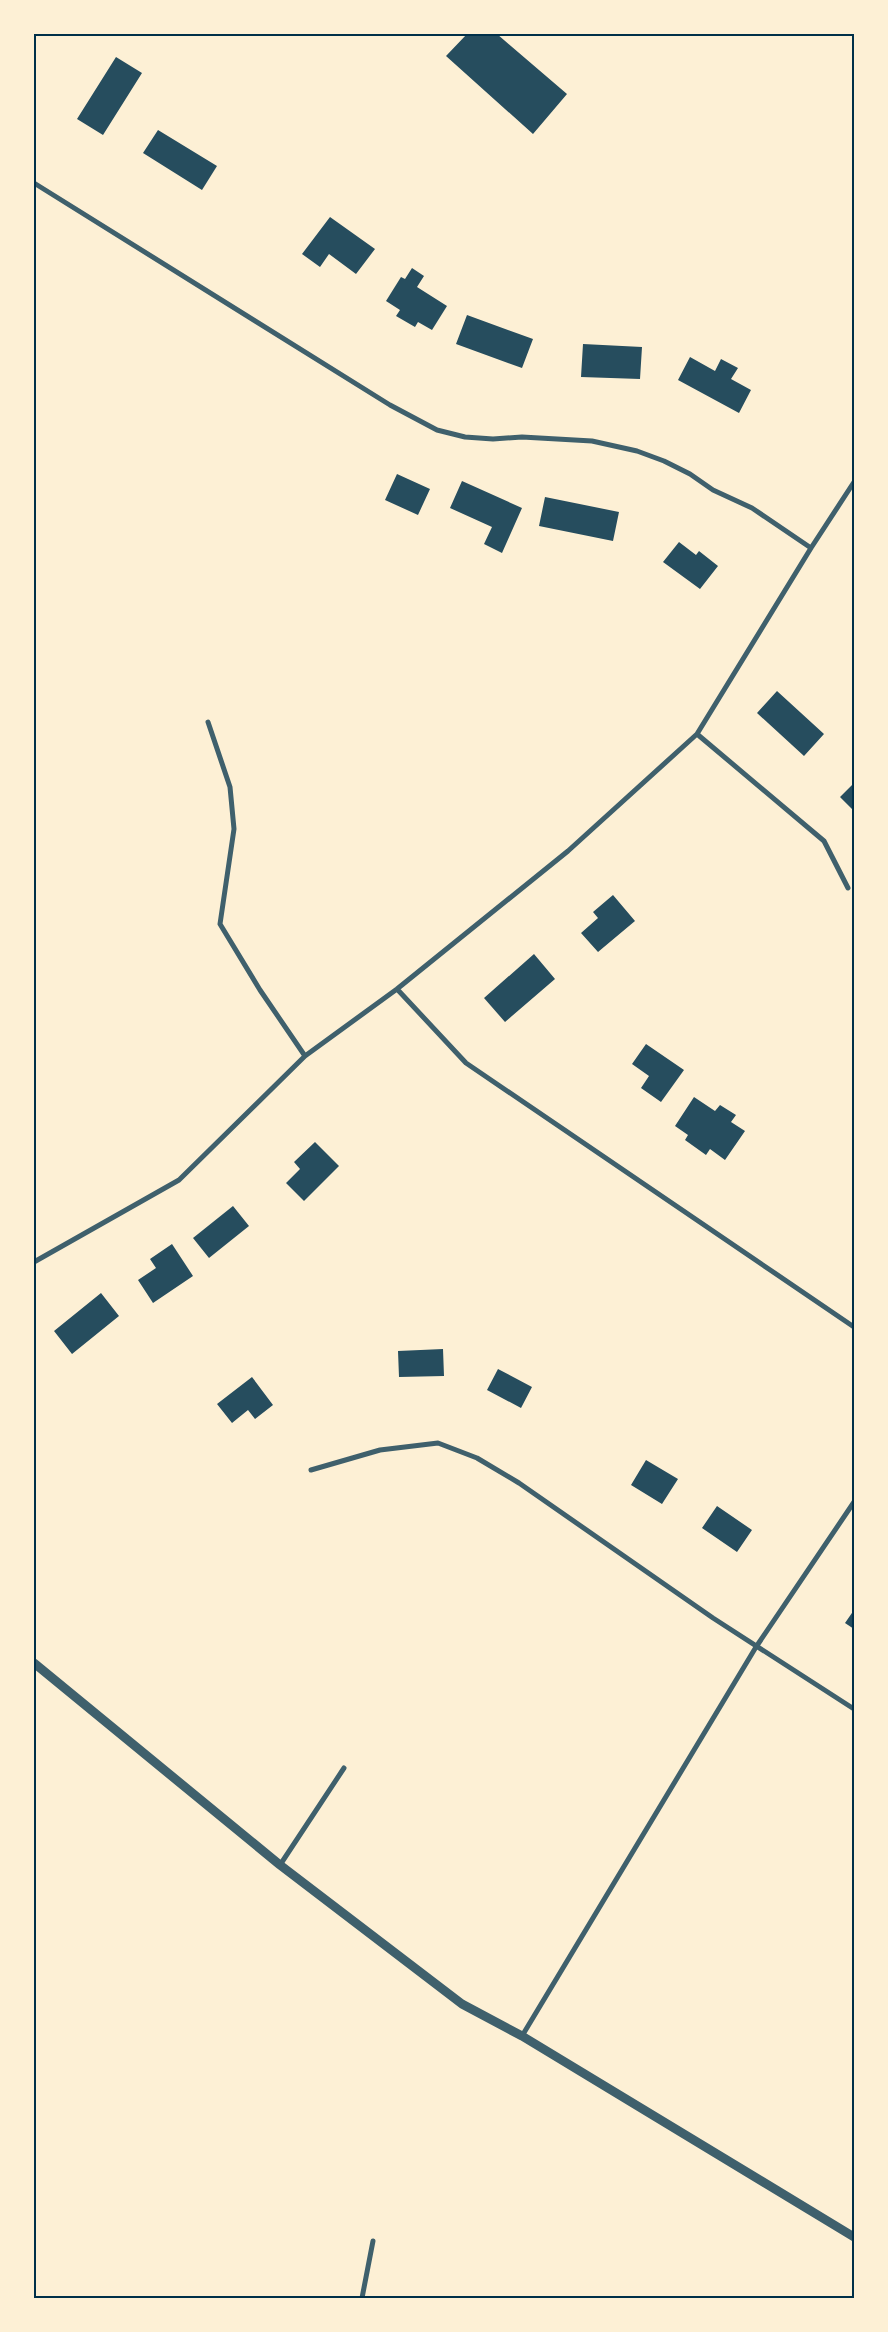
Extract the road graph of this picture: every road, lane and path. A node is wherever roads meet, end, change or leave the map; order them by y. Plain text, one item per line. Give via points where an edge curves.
1 (34, 183) edge
2 (854, 482) edge
3 (811, 548) junction
4 (208, 722) dead end
5 (697, 734) junction
6 (848, 888) dead end
7 (397, 989) junction
8 (305, 1056) junction
9 (34, 1262) edge
10 (854, 1327) edge
11 (311, 1470) dead end
12 (854, 1502) edge
13 (756, 1647) junction
14 (34, 1663) edge
15 (854, 1709) edge
16 (344, 1768) dead end
17 (280, 1865) junction
18 (522, 2036) junction
19 (854, 2238) edge
20 (373, 2241) dead end
21 (362, 2298) edge

1 - 3 street via 390,405 437,430 493,439 522,436 592,441 637,451 664,461 752,508
2 - 3 street
3 - 5 street
4 - 8 street via 230,788 234,829 220,924
5 - 6 street via 824,841
5 - 7 street via 568,851
7 - 8 street
7 - 10 street via 466,1063
8 - 9 street via 179,1180
11 - 13 street via 380,1450 438,1442 519,1482
12 - 13 street
13 - 15 street
13 - 18 street
14 - 17 street
16 - 17 street
17 - 18 street via 462,2004
18 - 19 street
20 - 21 street

